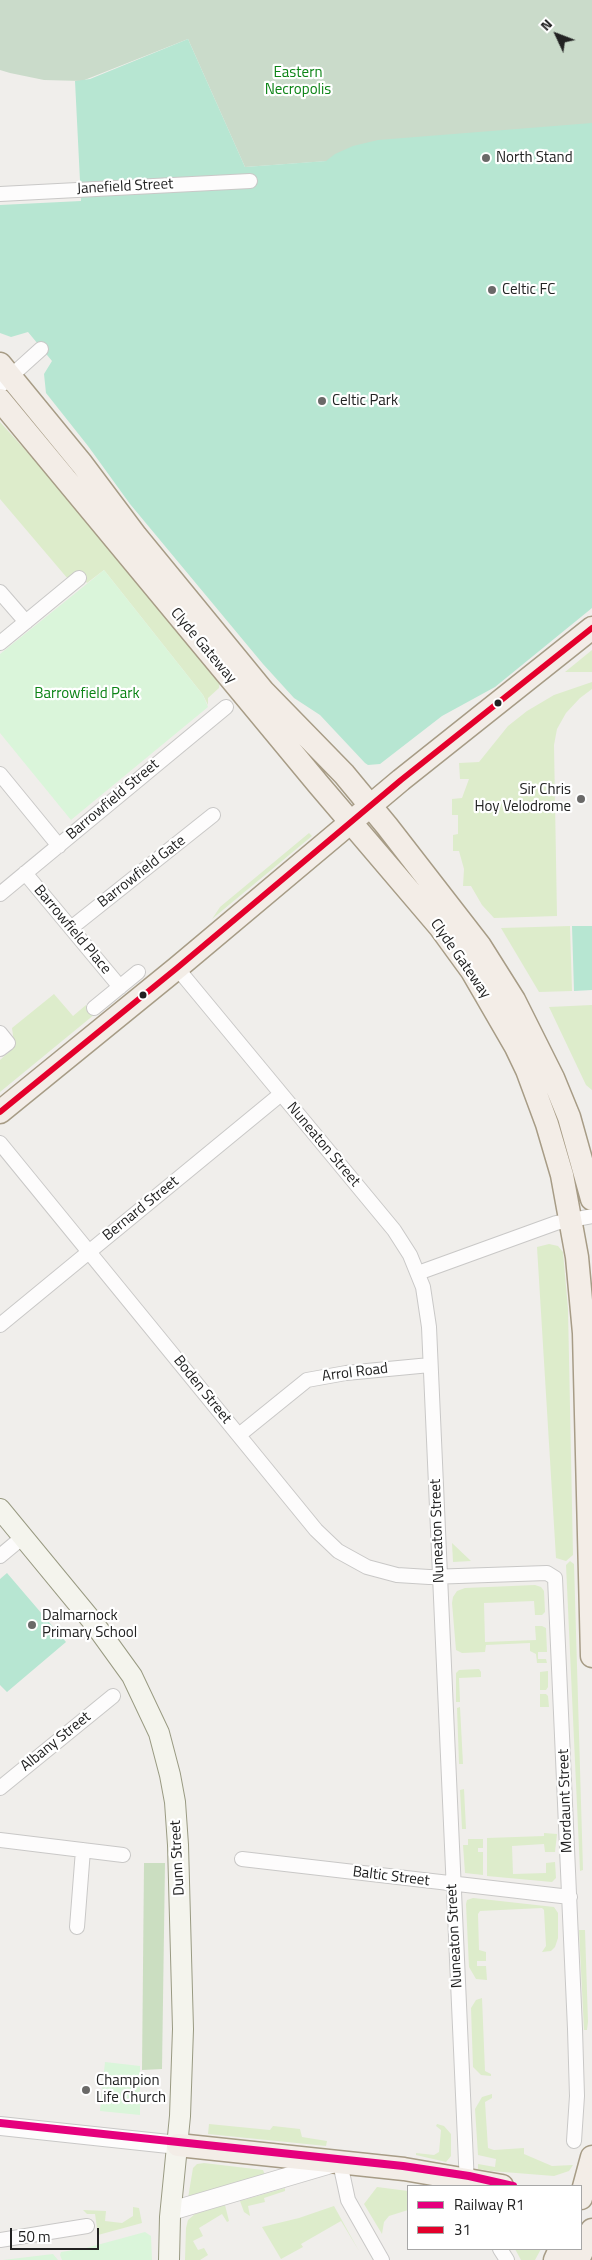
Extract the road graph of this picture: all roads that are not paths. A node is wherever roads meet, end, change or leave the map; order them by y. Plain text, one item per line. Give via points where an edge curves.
1 (250, 181) dead end
2 (0, 194) edge
3 (41, 349) dead end
4 (4, 375) edge
5 (0, 400) edge
6 (79, 578) dead end
7 (0, 592) edge
8 (26, 622) junction
9 (592, 628) edge
10 (0, 643) edge
11 (226, 707) dead end
12 (0, 774) edge
13 (371, 806) junction
14 (213, 816) dead end
15 (351, 822) junction
16 (59, 846) junction
17 (25, 873) junction
18 (0, 894) edge
19 (71, 928) junction
20 (177, 968) junction
21 (138, 972) dead end
22 (120, 987) junction
23 (94, 1008) dead end
24 (0, 1033) edge
25 (0, 1049) edge
26 (282, 1094) junction
27 (0, 1112) edge
28 (0, 1143) edge
29 (592, 1199) edge
30 (582, 1218) edge
31 (89, 1252) junction
32 (418, 1272) junction
33 (0, 1325) edge
34 (430, 1365) junction
35 (239, 1435) junction
36 (0, 1509) edge
37 (23, 1537) junction
38 (0, 1556) edge
39 (440, 1577) junction
40 (592, 1656) edge
41 (113, 1696) dead end
42 (0, 1788) edge
43 (0, 1840) edge
44 (83, 1850) junction
45 (123, 1855) dead end
46 (242, 1860) dead end
47 (453, 1884) junction
48 (570, 1897) junction
49 (77, 1927) dead end
50 (0, 2126) edge
51 (574, 2141) dead end
52 (178, 2145) junction
53 (592, 2157) edge
54 (338, 2163) junction
55 (466, 2183) edge
56 (490, 2185) edge
57 (582, 2196) edge
58 (171, 2211) junction
59 (87, 2226) dead end
60 (592, 2230) edge
61 (0, 2240) edge
62 (169, 2260) edge
63 (382, 2260) edge
64 (578, 2260) edge

1 - 2 street, Janefield Street
3 - 4 street
4 - 13 main road, Clyde Gateway via 82,464 136,536 263,691
5 - 15 main road, Clyde Gateway
6 - 8 street
7 - 8 street
8 - 10 street
9 - 13 main road
11 - 16 street, Barrowfield Street
12 - 16 street
13 - 15 main road
13 - 29 main road, Clyde Gateway via 464,924 514,999 570,1117
14 - 19 street, Barrowfield Gate
15 - 20 main road
15 - 30 main road, Clyde Gateway via 458,951 516,1047 547,1124 562,1175
16 - 17 street, Barrowfield Street
17 - 18 street, Barrowfield Street
17 - 19 street, Barrowfield Place
19 - 22 street, Barrowfield Place
20 - 26 street, Nuneaton Street
20 - 27 main road
21 - 22 street, Barrowfield Place
22 - 23 street, Barrowfield Place
24 - 25 street via 8,1043
26 - 31 street, Bernard Street
26 - 32 street, Nuneaton Street via 394,1230
28 - 31 street, Boden Street
30 - 32 street
30 - 40 main road, Clyde Gateway via 577,1256 584,1333
31 - 33 street, Bernard Street
31 - 35 street, Boden Street
32 - 34 street, Nuneaton Street via 428,1317
34 - 35 street, Arrol Road via 346,1372 307,1380
34 - 39 street, Nuneaton Street
35 - 39 street, Boden Street via 322,1537 338,1551 358,1563 386,1573
36 - 37 main road, Dunn Street
37 - 38 street
37 - 52 main road, Dunn Street via 124,1663 144,1697 163,1746 175,1802 181,1930 183,2029
39 - 47 street, Nuneaton Street
39 - 48 street, Mordaunt Street via 547,1572 555,1578
41 - 42 street, Albany Street
43 - 44 street
44 - 45 street
44 - 49 street
46 - 47 street, Baltic Street
47 - 48 street, Baltic Street
47 - 55 street, Nuneaton Street
48 - 51 street, Mordaunt Street via 577,2096
50 - 52 street
52 - 54 main road
52 - 58 main road, Dunn Street
53 - 57 main road
54 - 55 main road via 404,2169
54 - 58 street
54 - 63 street via 348,2200
55 - 56 main road
58 - 62 main road, Dunn Street
59 - 61 street
60 - 64 main road

